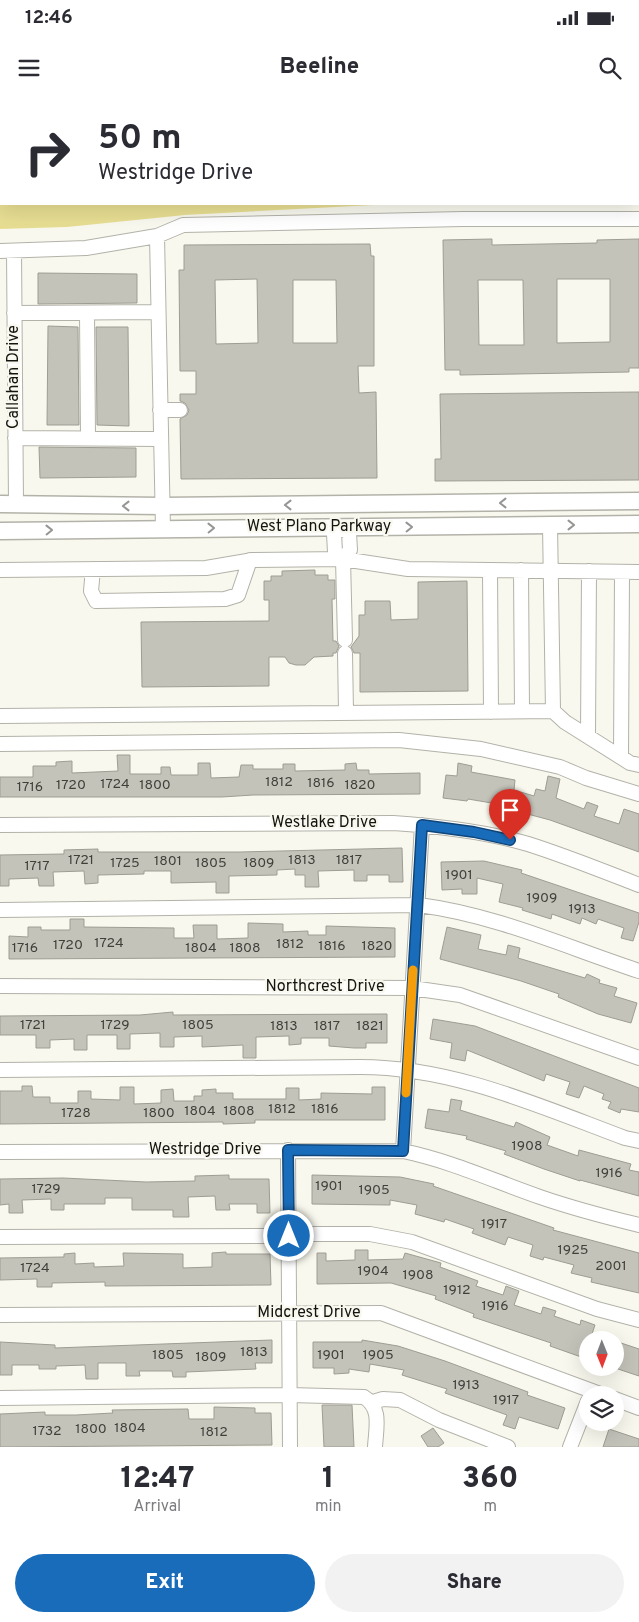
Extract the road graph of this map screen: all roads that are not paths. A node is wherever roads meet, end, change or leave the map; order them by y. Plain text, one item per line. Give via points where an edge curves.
1 (639, 219) edge
2 (157, 236) junction
3 (0, 251) edge
4 (14, 251) junction
5 (158, 312) junction
6 (14, 313) junction
7 (88, 313) junction
8 (160, 410) junction
9 (180, 410) dead end
10 (14, 438) junction
11 (88, 438) junction
12 (160, 439) junction
13 (639, 501) edge
14 (8, 504) edge
15 (337, 504) junction
16 (162, 506) junction
17 (639, 524) edge
18 (550, 525) junction
19 (341, 528) junction
20 (163, 529) junction
21 (0, 531) edge
22 (343, 559) junction
23 (250, 560) junction
24 (93, 569) junction
25 (0, 570) edge
26 (490, 570) junction
27 (521, 570) junction
28 (551, 570) junction
29 (589, 571) junction
30 (622, 572) junction
31 (639, 572) edge
32 (553, 711) junction
33 (346, 712) junction
34 (491, 712) junction
35 (522, 712) junction
36 (0, 716) edge
37 (588, 736) junction
38 (0, 744) edge
39 (621, 757) junction
40 (639, 765) edge
41 (639, 794) edge
42 (0, 825) edge
43 (422, 825) junction
44 (639, 885) edge
45 (419, 905) junction
46 (0, 910) edge
47 (639, 971) edge
48 (0, 986) edge
49 (412, 988) junction
50 (639, 1058) edge
51 (408, 1069) junction
52 (0, 1070) edge
53 (639, 1140) edge
54 (288, 1150) junction
55 (403, 1151) junction
56 (0, 1152) edge
57 (639, 1224) edge
58 (289, 1235) junction
59 (0, 1237) edge
60 (290, 1313) junction
61 (0, 1315) edge
62 (639, 1320) edge
63 (579, 1390) edge
64 (290, 1395) junction
65 (0, 1398) edge
66 (373, 1402) junction
67 (624, 1402) edge
68 (639, 1408) edge
69 (579, 1427) edge
70 (290, 1447) edge
71 (375, 1447) edge
72 (508, 1447) edge
73 (570, 1447) edge

1 - 2 street via 454,219 183,226
2 - 4 street via 86,248
2 - 5 street
3 - 4 street
4 - 6 street, Callahan Drive
5 - 7 street
5 - 8 street
6 - 7 street
6 - 10 street, Callahan Drive
7 - 11 street
8 - 9 street
8 - 12 street
10 - 11 street
10 - 14 street, Callahan Drive
11 - 12 street
12 - 16 street
13 -> 15 main road, West Plano Parkway
16 -> 14 main road, West Plano Parkway
15 -> 16 main road, West Plano Parkway
15 - 19 main road
16 - 20 street
18 -> 17 main road, West Plano Parkway
19 -> 18 main road, West Plano Parkway
18 - 28 street
20 -> 19 main road, West Plano Parkway
19 - 22 street via 349,533 350,550
21 -> 20 main road, West Plano Parkway
22 - 23 street
22 - 26 street via 408,569
22 - 33 street
23 - 24 street via 206,568
23 - 24 street via 238,595 225,599 96,601 91,591
24 - 25 street
26 - 27 street
26 - 34 street
27 - 28 street
27 - 35 street
28 - 29 street
28 - 32 street
29 - 30 street
29 - 37 street
30 - 31 street
30 - 39 street
32 - 35 street
32 - 37 street via 564,722
33 - 34 street
33 - 36 street
34 - 35 street
37 - 39 street
38 - 41 street via 430,742 539,762
39 - 40 street
42 - 43 street, Westlake Drive
43 - 44 street, Westlake Drive via 527,844
43 - 45 street
45 - 46 street
45 - 47 street via 478,916
45 - 49 street
48 - 49 street, Northcrest Drive
49 - 50 street, Northcrest Drive via 460,995
49 - 51 street
51 - 52 street
51 - 53 street via 492,1089 625,1138
51 - 55 street
54 - 55 street, Westridge Drive
54 - 56 street, Westridge Drive
54 - 58 street
55 - 57 street, Westridge Drive via 434,1157 540,1197
58 - 59 street
58 - 60 street
58 - 62 street via 370,1234 412,1242 597,1309
60 - 61 street, Midcrest Drive
60 - 63 street, Midcrest Drive via 381,1313 396,1316
60 - 64 street
64 - 65 street
64 - 66 street via 355,1396
64 - 70 street
66 - 71 street via 376,1410
66 - 72 street via 400,1400 439,1420
67 - 68 street
69 - 73 street

